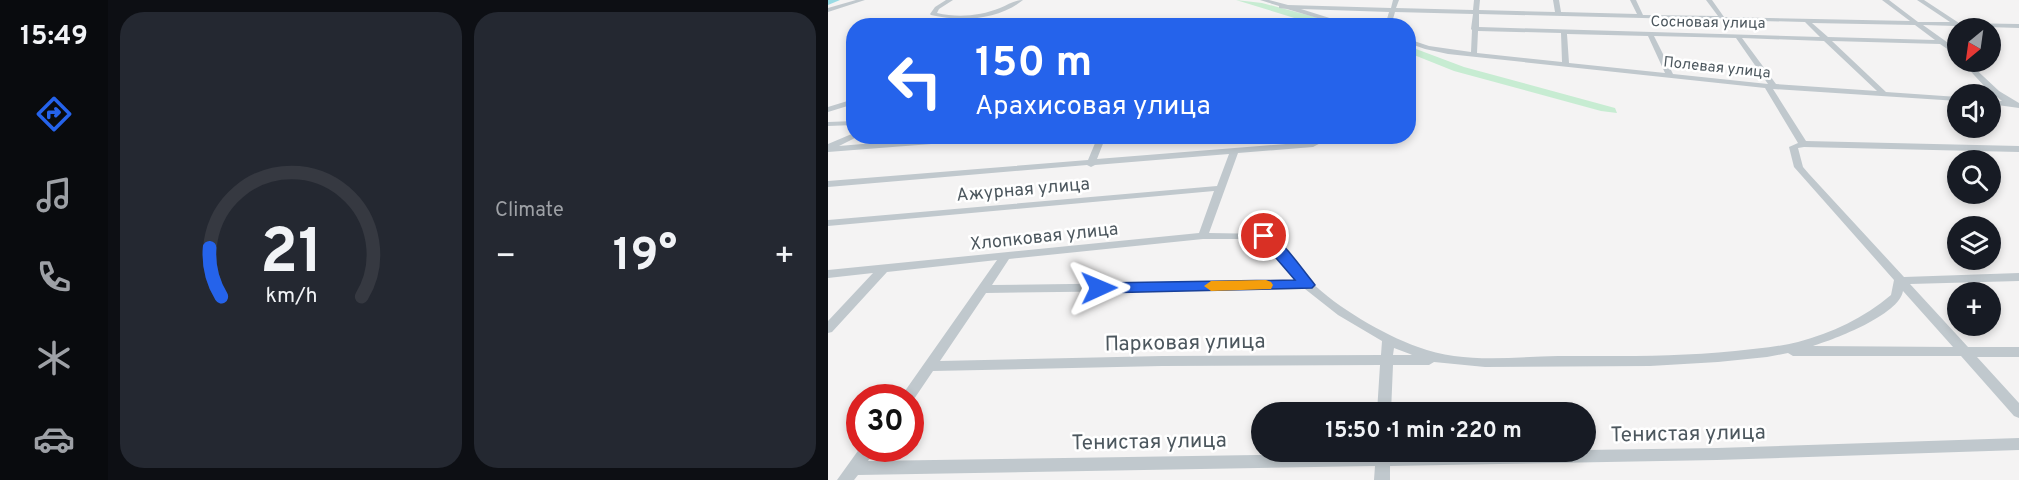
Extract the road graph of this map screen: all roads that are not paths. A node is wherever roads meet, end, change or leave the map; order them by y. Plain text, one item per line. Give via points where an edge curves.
1 (862, 0) edge
2 (951, 0) edge
3 (1020, 0) edge
4 (1263, 0) edge
5 (1396, 0) edge
6 (1477, 0) edge
7 (1556, 0) edge
8 (1633, 0) edge
9 (1709, 0) edge
10 (1885, 0) edge
11 (1920, 0) edge
12 (1281, 7) junction
13 (1392, 9) junction
14 (828, 10) edge
15 (1476, 12) junction
16 (1559, 15) junction
17 (1641, 17) junction
18 (945, 18) edge
19 (956, 18) edge
20 (1322, 18) edge
21 (1390, 18) edge
22 (1948, 18) edge
23 (1723, 19) junction
24 (1807, 21) junction
25 (1917, 23) junction
26 (1947, 24) edge
27 (2001, 26) edge
28 (2018, 27) edge
29 (1474, 29) junction
30 (1564, 32) junction
31 (1650, 34) junction
32 (1738, 37) junction
33 (1826, 39) junction
34 (1940, 42) junction
35 (1417, 43) edge
36 (1947, 47) edge
37 (1474, 55) junction
38 (1566, 64) junction
39 (1975, 72) edge
40 (1670, 75) junction
41 (1771, 86) junction
42 (1886, 94) junction
43 (1947, 98) edge
44 (2001, 103) edge
45 (846, 104) edge
46 (2017, 105) edge
47 (828, 110) edge
48 (846, 123) edge
49 (828, 124) edge
50 (846, 139) edge
51 (884, 144) edge
52 (1099, 144) edge
53 (1313, 144) edge
54 (1798, 146) junction
55 (828, 148) edge
56 (2019, 149) edge
57 (1234, 151) junction
58 (1091, 164) junction
59 (828, 184) edge
60 (1221, 188) junction
61 (828, 224) edge
62 (1203, 236) junction
63 (1006, 256) junction
64 (884, 269) junction
65 (828, 274) edge
66 (2019, 277) edge
67 (1899, 281) junction
68 (1307, 285) junction
69 (984, 289) junction
70 (828, 329) edge
71 (1388, 338) junction
72 (1780, 351) junction
73 (1965, 351) junction
74 (2019, 352) edge
75 (1441, 360) junction
76 (1386, 361) junction
77 (930, 366) junction
78 (917, 384) edge
79 (1384, 402) edge
80 (2019, 412) edge
81 (2019, 444) edge
82 (1596, 454) edge
83 (1251, 460) edge
84 (1383, 462) edge
85 (850, 474) edge
86 (1382, 480) edge

1 - 14 street
2 - 18 street via 933,15
3 - 19 street via 1008,7
4 - 12 street
5 - 13 street
6 - 15 street
7 - 16 street
8 - 17 street
9 - 23 street
10 - 25 street
11 - 22 street
12 - 13 street
12 - 20 street
13 - 15 street
13 - 21 street
15 - 16 street
15 - 29 street
16 - 17 street
17 - 23 street
23 - 24 street
24 - 25 street
24 - 33 street
25 - 26 street
25 - 34 street
27 - 28 street
29 - 30 street, Сосновая улица
29 - 37 street
30 - 31 street, Сосновая улица
30 - 38 street
31 - 32 street, Сосновая улица
31 - 40 street
32 - 33 street, Сосновая улица
32 - 41 street
33 - 34 street, Сосновая улица
33 - 42 street
34 - 36 street
35 - 37 street, Полевая улица
37 - 38 street, Полевая улица
38 - 40 street, Полевая улица
39 - 46 street
40 - 41 street, Полевая улица
41 - 42 street, Полевая улица
41 - 54 street
42 - 43 street, Полевая улица
44 - 46 street
45 - 47 street
48 - 49 street
50 - 55 street
51 - 55 street
52 - 58 street
53 - 57 street
54 - 56 street
54 - 67 street via 1799,167
57 - 58 street
57 - 60 street
58 - 59 street
60 - 61 street, Ажурная улица
60 - 62 street
62 - 63 street, Хлопковая улица
62 - 68 street, Хлопковая улица via 1264,236
63 - 64 street, Хлопковая улица
63 - 69 street
64 - 65 street, Хлопковая улица
64 - 70 street
66 - 67 street
67 - 72 street via 1896,297 1868,317 1822,338
67 - 73 street
68 - 69 street
68 - 71 street
69 - 77 street
71 - 75 street
71 - 76 street
72 - 73 street
72 - 75 street, Парковая улица via 1676,361
73 - 74 street
73 - 80 street
75 - 76 street, Парковая улица
76 - 77 street, Парковая улица
76 - 79 street
77 - 78 street
81 - 82 street, Тенистая улица
83 - 85 street, Тенистая улица
84 - 86 street

